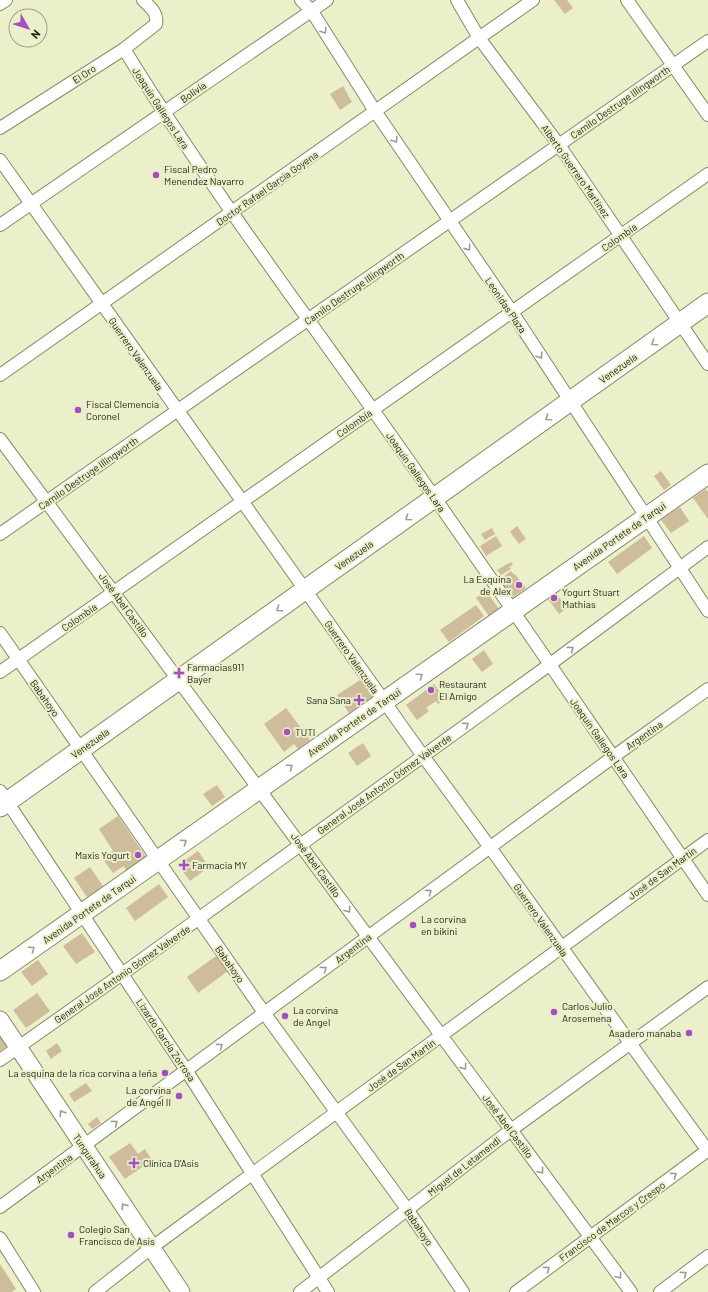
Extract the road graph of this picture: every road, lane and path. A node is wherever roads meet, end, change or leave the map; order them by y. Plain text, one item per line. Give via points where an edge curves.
1 (6, 0) edge
2 (143, 0) edge
3 (301, 0) edge
4 (327, 0) edge
5 (457, 0) edge
6 (533, 0) edge
7 (627, 0) edge
8 (0, 4) edge
9 (311, 10) junction
10 (479, 38) junction
11 (708, 41) edge
12 (124, 49) junction
13 (673, 65) junction
14 (376, 111) junction
15 (163, 113) junction
16 (708, 115) edge
17 (0, 128) edge
18 (559, 145) junction
19 (0, 160) edge
20 (708, 174) edge
21 (30, 204) junction
22 (231, 213) junction
23 (449, 221) junction
24 (0, 225) edge
25 (621, 236) junction
26 (708, 303) edge
27 (101, 304) junction
28 (512, 312) junction
29 (307, 320) junction
30 (680, 324) junction
31 (708, 364) edge
32 (0, 375) edge
33 (570, 402) junction
34 (373, 410) junction
35 (177, 411) junction
36 (0, 439) edge
37 (708, 474) edge
38 (434, 499) junction
39 (242, 501) junction
40 (47, 502) junction
41 (646, 517) junction
42 (0, 534) edge
43 (708, 547) edge
44 (679, 568) junction
45 (306, 590) junction
46 (115, 592) junction
47 (512, 611) junction
48 (708, 611) edge
49 (0, 634) edge
50 (18, 659) junction
51 (549, 665) junction
52 (0, 672) edge
53 (179, 680) junction
54 (708, 689) edge
55 (384, 702) junction
56 (81, 750) junction
57 (423, 756) junction
58 (613, 757) junction
59 (259, 789) junction
60 (2, 800) edge
61 (708, 840) edge
62 (301, 844) junction
63 (490, 847) junction
64 (683, 858) junction
65 (158, 860) junction
66 (708, 894) edge
67 (81, 914) junction
68 (199, 918) junction
69 (368, 937) junction
70 (561, 948) junction
71 (0, 971) edge
72 (122, 974) junction
73 (708, 987) edge
74 (265, 1014) junction
75 (0, 1020) edge
76 (441, 1036) junction
77 (630, 1044) junction
78 (18, 1047) junction
79 (0, 1060) edge
80 (186, 1070) junction
81 (336, 1112) junction
82 (510, 1130) junction
83 (83, 1146) junction
84 (708, 1150) edge
85 (251, 1174) junction
86 (0, 1207) edge
87 (407, 1209) junction
88 (590, 1237) junction
89 (0, 1238) edge
90 (151, 1248) junction
91 (708, 1256) edge
92 (318, 1278) junction
93 (34, 1292) edge
94 (95, 1292) edge
95 (181, 1292) edge
96 (300, 1292) edge
97 (328, 1292) edge
98 (463, 1292) edge
99 (516, 1292) edge
100 (631, 1292) edge
101 (660, 1292) edge

1 - 8 street
2 - 12 street, El Oro via 155,12 156,24
3 - 9 street, Leonidas Plaza
4 - 9 street, Bolivia
5 - 10 street, Alberto Guerrero Martínez
6 - 10 street, Doctor Rafael García Goyena
7 - 13 street
9 -> 14 street, Leonidas Plaza
9 - 15 street, Bolivia
10 - 14 street, Doctor Rafael García Goyena
10 - 18 street, Alberto Guerrero Martínez
11 - 13 street, Camilo Destruge Illingworth
12 - 15 street, Joaquín Gallegos Lara
12 - 17 street, El Oro
13 - 16 street
13 - 18 street, Camilo Destruge Illingworth
14 - 22 street, Doctor Rafael García Goyena
14 -> 23 street, Leonidas Plaza
15 - 21 street, Bolivia
15 - 22 street, Joaquín Gallegos Lara
18 - 23 street, Camilo Destruge Illingworth
18 - 25 street, Alberto Guerrero Martínez
19 - 21 street, Guerrero Valenzuela
20 - 25 street, Colombia
21 - 24 street, Bolivia
21 - 27 street, Guerrero Valenzuela
22 - 27 street, Doctor Rafael García Goyena
22 - 29 street, Joaquín Gallegos Lara
23 -> 28 street, Leonidas Plaza
23 - 29 street, Camilo Destruge Illingworth
25 - 28 street, Colombia
25 - 30 street, Alberto Guerrero Martínez
26 - 30 main road, Venezuela
27 - 32 street, Doctor Rafael García Goyena
27 - 35 street, Guerrero Valenzuela
28 -> 33 street, Leonidas Plaza
28 - 34 street, Colombia
29 - 34 street, Joaquín Gallegos Lara
29 - 35 street, Camilo Destruge Illingworth
30 - 31 street, Alberto Guerrero Martínez
30 -> 33 main road, Venezuela
33 -> 38 main road, Venezuela
33 - 41 street, Leonidas Plaza
34 - 38 street, Joaquín Gallegos Lara
34 - 39 street, Colombia
35 - 39 street, Guerrero Valenzuela
35 - 40 street, Camilo Destruge Illingworth
36 - 40 street, José Abel Castillo
37 - 41 main road, Avenida Portete de Tarqui
38 -> 45 main road, Venezuela
38 - 47 street, Joaquín Gallegos Lara
39 - 45 street, Guerrero Valenzuela
39 - 46 street, Colombia
40 - 42 street, Camilo Destruge Illingworth
40 - 46 street, José Abel Castillo
41 - 44 street, Leonidas Plaza
41 - 47 main road, Avenida Portete de Tarqui
43 - 44 street, General José Antonio Gómez Valverde
44 - 48 street, Leonidas Plaza
51 -> 44 street, General José Antonio Gómez Valverde
45 -> 53 main road, Venezuela
45 - 55 street, Guerrero Valenzuela
46 - 50 street, Colombia
46 - 53 street, José Abel Castillo
47 - 51 street, Joaquín Gallegos Lara
55 -> 47 main road, Avenida Portete de Tarqui
49 - 50 street, Babahoyo
50 - 52 street, Colombia
50 - 56 street, Babahoyo
57 -> 51 street, General José Antonio Gómez Valverde
51 - 58 street, Joaquín Gallegos Lara
53 - 56 main road, Venezuela
53 - 59 street, José Abel Castillo
54 - 58 street, Argentina
55 - 57 street, Guerrero Valenzuela
59 -> 55 main road, Avenida Portete de Tarqui
56 - 60 main road, Venezuela
56 - 65 street, Babahoyo
57 - 62 street, General José Antonio Gómez Valverde
57 - 63 street, Guerrero Valenzuela
58 - 63 street, Argentina
58 - 64 street, Joaquín Gallegos Lara
59 - 62 street, José Abel Castillo
65 -> 59 main road, Avenida Portete de Tarqui
60 - 67 street, Lizardo García Zorrosa
61 - 64 street, José de San Martín
62 - 68 street, General José Antonio Gómez Valverde
62 -> 69 street, José Abel Castillo
69 -> 63 street, Argentina
63 - 70 street, Guerrero Valenzuela
64 - 66 street, Joaquín Gallegos Lara
64 - 70 street, José de San Martín
65 - 67 main road, Avenida Portete de Tarqui
65 - 68 street, Babahoyo
71 -> 67 main road, Avenida Portete de Tarqui
67 - 72 street, Lizardo García Zorrosa
68 - 72 street, General José Antonio Gómez Valverde
68 - 74 street, Babahoyo
74 -> 69 street, Argentina
69 - 76 street, José Abel Castillo
70 - 76 street, José de San Martín
70 - 77 street, Guerrero Valenzuela
72 - 78 street, General José Antonio Gómez Valverde
72 - 80 street, Lizardo García Zorrosa
73 - 77 street, Miguel de Letamendi
80 -> 74 street, Argentina
74 - 81 street, Babahoyo
75 - 78 main road, Tungurahua
76 - 81 street, José de San Martín
76 -> 82 street, José Abel Castillo
77 - 82 street, Miguel de Letamendi
77 - 84 street, Guerrero Valenzuela
78 - 79 street, General José Antonio Gómez Valverde
83 -> 78 main road, Tungurahua
83 -> 80 street, Argentina
80 - 85 street, Lizardo García Zorrosa
81 - 85 street, José de San Martín
81 - 87 street, Babahoyo
82 - 87 street, Miguel de Letamendi
82 -> 88 street, José Abel Castillo
83 - 86 street, Argentina
90 -> 83 main road, Tungurahua
88 -> 84 street, Francisco de Marcos y Crespo
85 - 90 street, José de San Martín
85 - 92 street, Lizardo García Zorrosa
87 - 92 street, Miguel de Letamendi
87 - 98 street, Babahoyo
99 -> 88 street, Francisco de Marcos y Crespo
88 -> 100 street, José Abel Castillo
89 - 93 street
90 - 94 street, José de San Martín
90 - 95 main road, Tungurahua
101 -> 91 street
92 - 96 street, Miguel de Letamendi
92 - 97 street, Lizardo García Zorrosa

